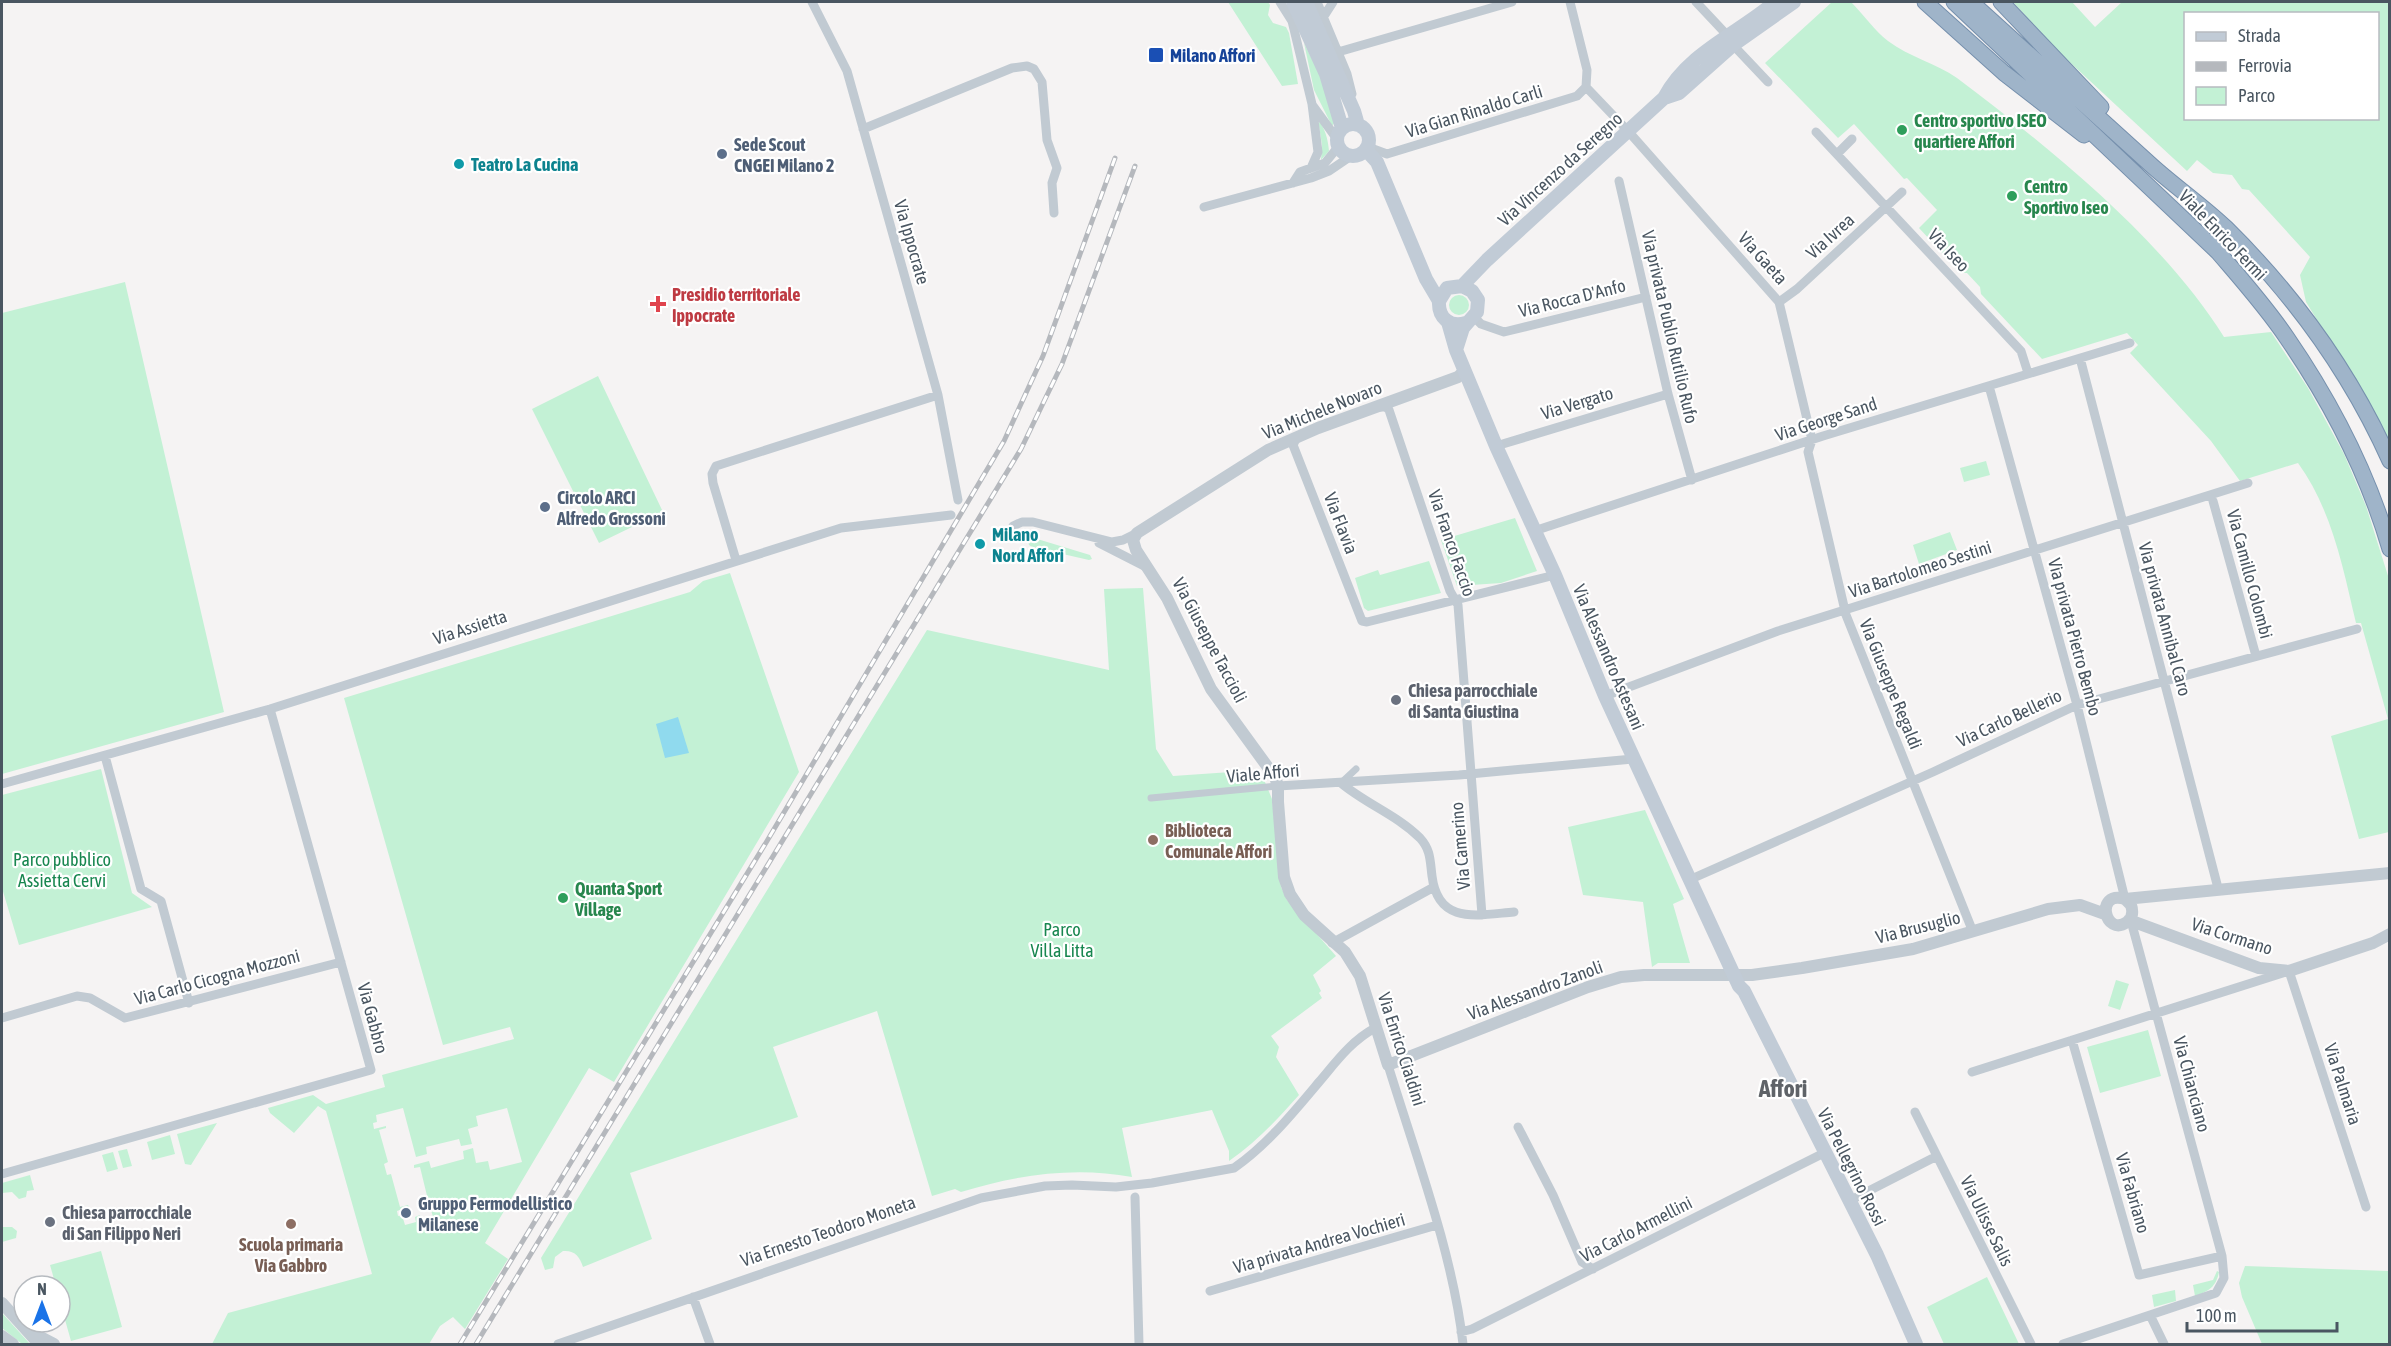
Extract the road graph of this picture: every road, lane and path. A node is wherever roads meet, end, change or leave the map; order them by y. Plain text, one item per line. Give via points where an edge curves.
1 (812, 2) edge
2 (1280, 2) edge
3 (1293, 2) edge
4 (1306, 2) edge
5 (1317, 2) edge
6 (1333, 2) edge
7 (1512, 2) edge
8 (1572, 2) edge
9 (1696, 2) edge
10 (1775, 2) edge
11 (1794, 2) edge
12 (1925, 2) edge
13 (1954, 2) edge
14 (1971, 2) edge
15 (2001, 2) edge
16 (1324, 16) junction
17 (1730, 40) junction
18 (1338, 52) junction
19 (1768, 82) dead end
20 (1586, 87) junction
21 (1312, 105) junction
22 (1356, 118) junction
23 (863, 129) junction
24 (1628, 131) junction
25 (1816, 132) dead end
26 (1339, 138) junction
27 (1852, 139) dead end
28 (1361, 152) junction
29 (1837, 154) junction
30 (2150, 164) junction
31 (1311, 168) junction
32 (2138, 178) junction
33 (1619, 181) dead end
34 (1293, 183) junction
35 (1902, 192) dead end
36 (1204, 207) dead end
37 (1886, 207) junction
38 (1054, 213) dead end
39 (1425, 275) junction
40 (1448, 288) junction
41 (1467, 288) junction
42 (1647, 297) junction
43 (1439, 301) junction
44 (1779, 302) junction
45 (1470, 320) junction
46 (1448, 322) junction
47 (2130, 343) dead end
48 (1456, 350) junction
49 (2080, 358) junction
50 (1464, 371) junction
51 (2028, 373) junction
52 (1989, 386) junction
53 (938, 394) junction
54 (1668, 394) junction
55 (1378, 407) junction
56 (1297, 437) junction
57 (1812, 440) junction
58 (1496, 446) junction
59 (2390, 461) edge
60 (1692, 480) junction
61 (2248, 483) dead end
62 (958, 500) dead end
63 (2213, 501) dead end
64 (951, 515) dead end
65 (2122, 523) junction
66 (1013, 526) dead end
67 (1534, 531) junction
68 (1137, 533) junction
69 (1092, 538) junction
70 (2390, 549) edge
71 (2034, 550) junction
72 (736, 560) junction
73 (1150, 569) junction
74 (1555, 574) junction
75 (1454, 599) junction
76 (1844, 610) junction
77 (2357, 629) dead end
78 (2256, 656) junction
79 (2165, 680) junction
80 (1605, 696) junction
81 (2077, 705) junction
82 (270, 709) junction
83 (105, 756) junction
84 (1633, 759) junction
85 (1356, 769) dead end
86 (1468, 771) junction
87 (1912, 780) junction
88 (1341, 783) junction
89 (2, 784) edge
90 (1278, 786) junction
91 (1151, 798) dead end
92 (2390, 873) edge
93 (1689, 880) junction
94 (1434, 886) junction
95 (2218, 888) junction
96 (2125, 899) junction
97 (1514, 912) dead end
98 (2105, 914) junction
99 (1482, 915) junction
100 (2130, 920) junction
101 (1973, 932) junction
102 (2390, 934) edge
103 (1332, 943) junction
104 (341, 962) junction
105 (2289, 970) junction
106 (1735, 976) junction
107 (189, 1003) junction
108 (2155, 1014) junction
109 (2, 1018) edge
110 (1375, 1028) junction
111 (2072, 1040) junction
112 (1388, 1065) junction
113 (1972, 1072) dead end
114 (1915, 1112) dead end
115 (1518, 1127) dead end
116 (1824, 1153) junction
117 (1937, 1156) junction
118 (2, 1174) edge
119 (1152, 1183) junction
120 (1116, 1187) junction
121 (1135, 1197) junction
122 (1849, 1201) junction
123 (2366, 1207) dead end
124 (1437, 1226) junction
125 (2222, 1256) junction
126 (1593, 1269) junction
127 (1210, 1291) dead end
128 (693, 1297) junction
129 (2, 1304) edge
130 (2150, 1315) junction
131 (12, 1316) edge
132 (1461, 1332) junction
133 (35, 1334) edge
134 (2, 1336) edge
135 (13, 1344) edge
136 (54, 1344) edge
137 (558, 1344) edge
138 (710, 1344) edge
139 (1139, 1344) edge
140 (1462, 1344) edge
141 (1916, 1344) edge
142 (2031, 1344) edge
143 (2064, 1344) edge
144 (2164, 1344) edge

1 - 23 street, Via Ippocrate via 847,71
2 - 21 street, Via Alessandro Astesani via 1292,21
3 - 26 main road via 1332,89
4 - 22 main road, Via Alessandro Astesani
5 - 16 street, Via Alessandro Astesani
6 - 16 street
7 - 18 street
8 - 20 street via 1587,69
9 - 17 street
10 - 17 main road, Via Vincenzo da Seregno
11 - 17 main road, Via Vincenzo da Seregno
12 - 32 highway via 2004,73
13 - 32 highway, Viale Enrico Fermi
14 - 30 highway, Viale Enrico Fermi
15 - 30 highway
16 - 18 street, Via Alessandro Astesani
17 - 19 street
17 - 24 main road, Via Vincenzo da Seregno via 1671,84 1664,98
18 - 22 street, Via Alessandro Astesani
20 - 24 street
20 - 28 street, Via Gian Rinaldo Carli via 1577,96 1387,154
21 - 26 street, Via Alessandro Astesani
21 - 31 street, Via Alessandro Astesani via 1318,152
22 - 26 main road
22 - 28 main road, Via Alessandro Astesani via 1368,135
23 - 38 street via 1012,68 1034,69 1042,82 1047,140 1057,168 1052,183
23 - 53 street, Via Ippocrate
24 - 41 main road, Via Vincenzo da Seregno via 1480,266
24 - 44 street, Via Gaeta
25 - 29 street, Via Iseo
26 - 28 main road, Via Alessandro Astesani via 1343,153
26 - 31 street via 1325,163
27 - 29 street
28 - 34 street via 1329,171
28 - 39 main road, Via Alessandro Astesani via 1377,162
29 - 37 street, Via Iseo
30 - 59 highway, Viale Enrico Fermi via 2224,227 2307,319 2376,430
31 - 34 street via 1300,172
32 - 70 highway, Viale Enrico Fermi via 2218,252 2287,337 2316,383 2362,472
33 - 42 street, Via privata Publio Rutilio Rufo
34 - 36 street
35 - 37 street, Via Ivrea
37 - 44 street, Via Ivrea
37 - 51 street, Via Iseo via 2021,351
39 - 40 main road
39 - 43 main road, Via Alessandro Astesani
40 - 41 main road
40 - 43 main road
41 - 45 main road via 1476,296 1478,306
42 - 45 street, Via Rocca D'Anfo via 1504,332
42 - 54 street, Via privata Publio Rutilio Rufo
43 - 46 main road, Via Alessandro Astesani via 1440,313
44 - 57 street, Via Gaeta
45 - 46 main road via 1454,325
45 - 48 main road
46 - 48 main road, Via Alessandro Astesani
47 - 49 street, Via George Sand
48 - 50 main road, Via Alessandro Astesani
49 - 51 street, Via George Sand
49 - 65 street, Via privata Annibal Caro
50 - 55 street, Via Michele Novaro via 1458,377
50 - 58 main road, Via Alessandro Astesani
51 - 52 street, Via George Sand
52 - 57 street, Via George Sand
52 - 71 street, Via privata Pietro Bembo
53 - 62 street, Via Ippocrate
53 - 72 street via 716,466 713,483
54 - 58 street, Via Vergato
54 - 60 street, Via privata Publio Rutilio Rufo
55 - 56 street, Via Michele Novaro
55 - 75 street, Via Franco Faccio via 1389,410
56 - 68 street, Via Michele Novaro via 1268,450
56 - 75 street, Via Flavia via 1293,445 1362,621
57 - 60 street, Via George Sand
57 - 76 street, Via Giuseppe Regaldi via 1808,452
58 - 67 main road, Via Alessandro Astesani
60 - 67 street, Via George Sand
61 - 65 street, Via Bartolomeo Sestini
63 - 78 street, Via Camillo Colombi
64 - 72 street, Via Assietta via 841,528
65 - 71 street, Via Bartolomeo Sestini
65 - 79 street, Via privata Annibal Caro
66 - 69 street, Via Giuseppe Taccioli via 1033,522
67 - 74 main road, Via Alessandro Astesani
68 - 69 street, Via Giuseppe Taccioli via 1118,542
68 - 73 street, Via Giuseppe Taccioli via 1134,547
69 - 73 street, Via Giuseppe Taccioli
71 - 76 street, Via Bartolomeo Sestini
71 - 81 street, Via privata Pietro Bembo
72 - 82 street, Via Assietta
73 - 90 street, Via Giuseppe Taccioli via 1211,689
74 - 75 street
74 - 80 main road, Via Alessandro Astesani
75 - 86 street, Via Franco Faccio via 1458,605
76 - 80 street, Via Bartolomeo Sestini
76 - 87 street, Via Giuseppe Regaldi
77 - 78 street, Via Carlo Bellerio
78 - 79 street, Via Carlo Bellerio
79 - 81 street, Via Carlo Bellerio
79 - 95 street, Via privata Annibal Caro
80 - 84 main road, Via Alessandro Astesani
81 - 87 street, Via Carlo Bellerio
81 - 96 street, Via privata Pietro Bembo
82 - 83 street, Via Assietta
82 - 104 street, Via Gabbro
83 - 89 street, Via Assietta
83 - 107 street via 141,889 161,901
84 - 86 street
84 - 93 main road, Via Alessandro Astesani
85 - 88 street
86 - 88 street, Viale Affori
86 - 99 street, Via Camerino
87 - 93 street, Via Carlo Bellerio
87 - 101 street, Via Giuseppe Regaldi
88 - 90 street, Viale Affori
88 - 94 street via 1403,823 1422,842 1432,861
90 - 91 street, Viale Affori
90 - 103 street, Via Enrico Cialdini via 1287,887 1304,915
92 - 95 street
93 - 106 main road, Via Alessandro Astesani
94 - 99 street via 1442,906 1453,912
94 - 103 street
95 - 96 street
96 - 98 street via 2110,901
96 - 100 street via 2132,908
97 - 99 street
98 - 100 street, Via Brusuglio via 2115,924
98 - 101 street, Via Brusuglio via 2080,905 2048,909
100 - 105 street, Via Cormano via 2259,968
100 - 108 street, Via Chianciano
101 - 106 street, Via Brusuglio via 1913,949
102 - 105 street, Via Cormano
103 - 110 street, Via Enrico Cialdini via 1345,952 1359,976
104 - 107 street, Via Carlo Cicogna Mozzoni
104 - 118 street, Via Gabbro via 371,1070
105 - 108 street
105 - 123 street, Via Palmaria
106 - 112 street, Via Alessandro Zanoli via 1622,977
106 - 116 main road, Via Pellegrino Rossi
107 - 109 street, Via Carlo Cicogna Mozzoni via 125,1018 90,998 77,996
108 - 111 street
108 - 125 street, Via Chianciano
110 - 112 street, Via Enrico Cialdini
110 - 119 street, Via Ernesto Teodoro Moneta via 1352,1043 1288,1119 1245,1161 1227,1170
111 - 113 street
111 - 125 street, Via Fabriano via 2139,1275
112 - 124 street, Via Enrico Cialdini
114 - 117 street, Via Ulisse Salis
115 - 126 street via 1582,1262
116 - 122 main road, Via Pellegrino Rossi
116 - 126 street, Via Carlo Armellini
117 - 122 street
117 - 142 street, Via Ulisse Salis
119 - 120 street, Via Ernesto Teodoro Moneta
119 - 121 street, Via Ernesto Teodoro Moneta
120 - 121 street, Via Ernesto Teodoro Moneta
120 - 128 street, Via Ernesto Teodoro Moneta via 1058,1185 981,1198
121 - 139 street
122 - 141 main road, Via Pellegrino Rossi
124 - 127 street, Via privata Andrea Vochieri
124 - 132 street, Via Enrico Cialdini
125 - 130 street, Via Chianciano via 2224,1278 2216,1293
126 - 132 street, Via Carlo Armellini
128 - 137 street, Via Ernesto Teodoro Moneta
128 - 138 street
129 - 131 street
130 - 143 street, Via Chianciano
130 - 144 street
132 - 140 street, Via Enrico Cialdini
133 - 136 street
134 - 135 street

